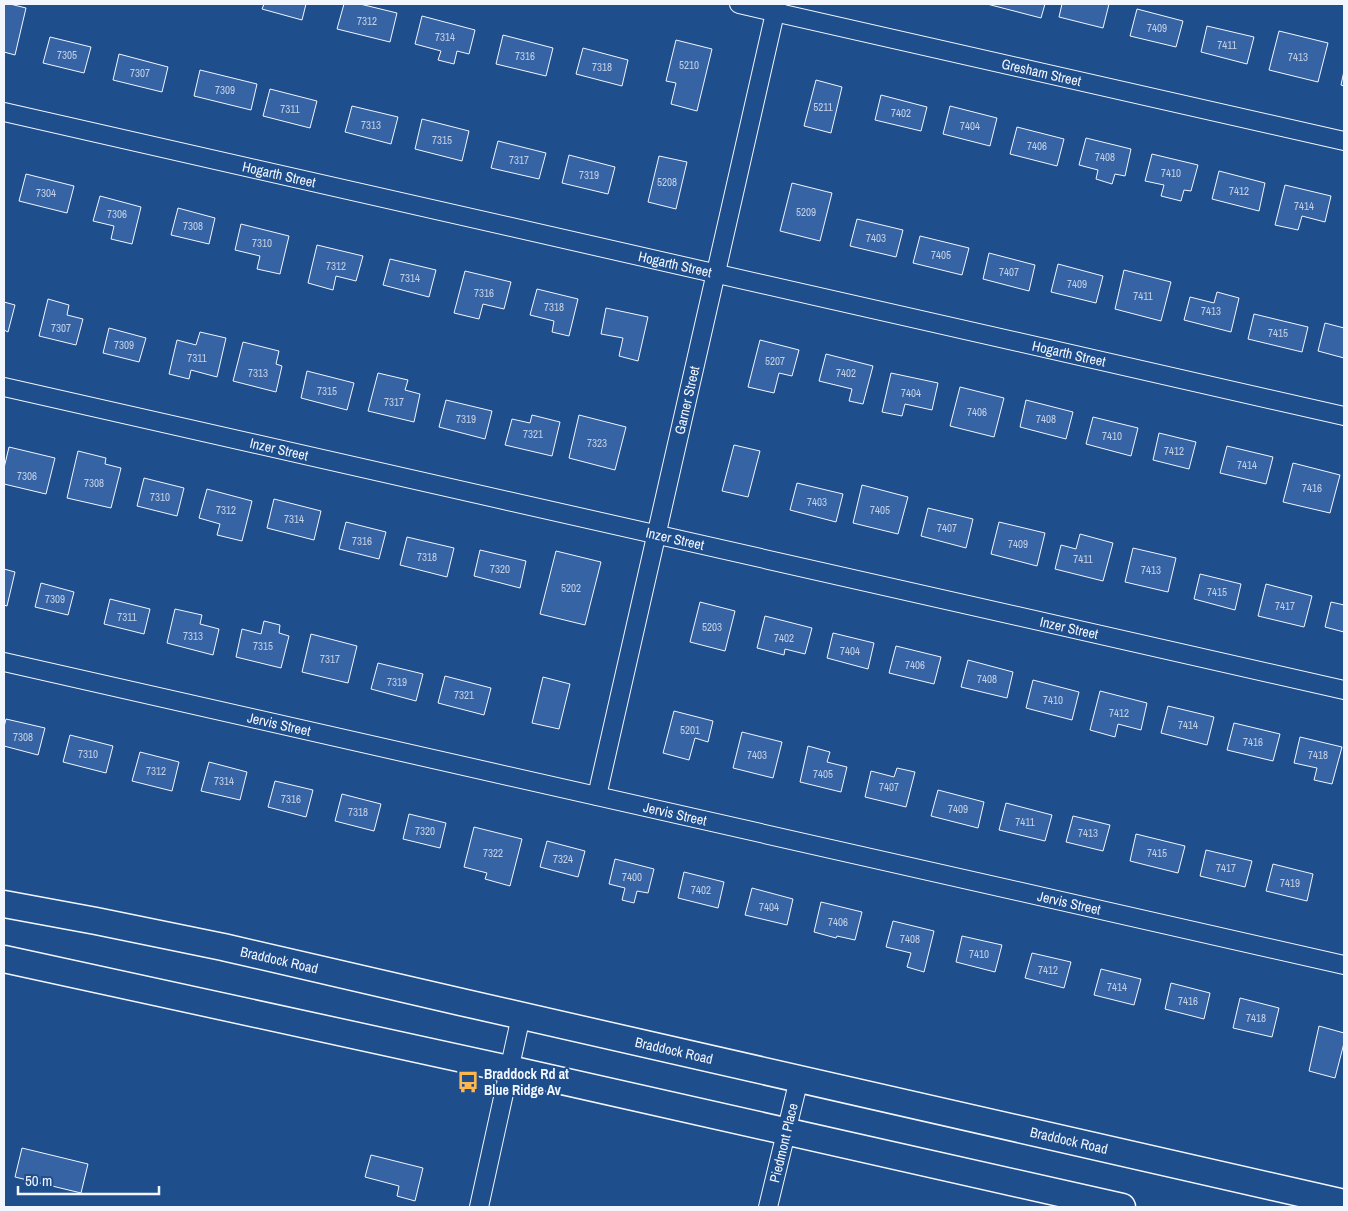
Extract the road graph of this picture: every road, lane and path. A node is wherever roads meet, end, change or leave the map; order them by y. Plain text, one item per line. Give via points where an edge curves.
1 (739, 4) edge
2 (776, 8) edge
3 (4, 112) edge
4 (1344, 141) edge
5 (716, 274) junction
6 (4, 387) edge
7 (1344, 416) edge
8 (657, 535) junction
9 (4, 662) edge
10 (1344, 690) edge
11 (597, 796) junction
12 (4, 904) edge
13 (4, 959) edge
14 (1344, 965) edge
15 (521, 1016) junction
16 (509, 1069) junction
17 (799, 1078) junction
18 (786, 1132) junction
19 (1344, 1203) edge
20 (479, 1207) edge
21 (768, 1207) edge
22 (1122, 1207) edge

1 - 2 street, Gresham Street
2 - 4 street, Gresham Street
2 - 5 street, Garner Street
3 - 5 street, Hogarth Street
5 - 7 street, Hogarth Street
5 - 8 street, Garner Street
6 - 8 street, Inzer Street
8 - 10 street, Inzer Street
8 - 11 street, Garner Street
9 - 11 street, Jervis Street
11 - 14 street, Jervis Street
12 - 15 main road, Braddock Road via 223,947
13 - 16 main road
15 - 16 street
15 - 17 main road, Braddock Road
16 - 18 main road
16 - 20 street
17 - 18 street, Piedmont Place
17 - 19 main road, Braddock Road
18 - 21 street, Piedmont Place
18 - 22 main road

